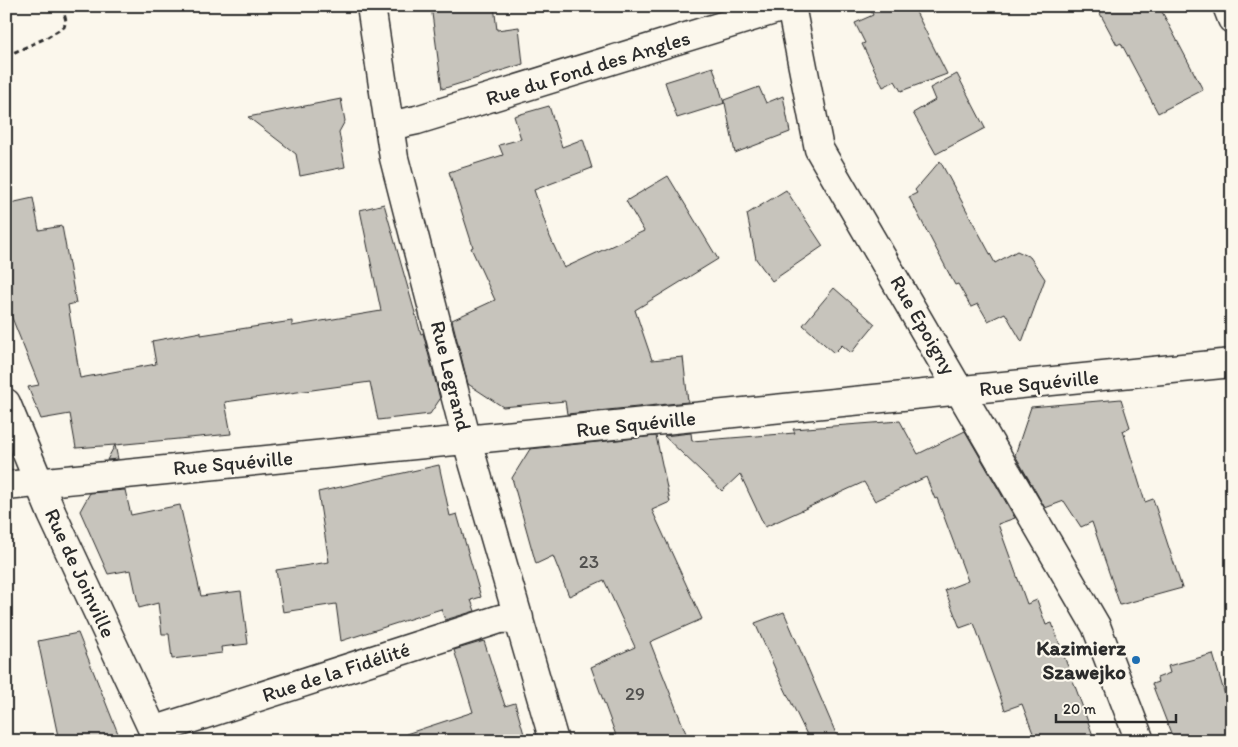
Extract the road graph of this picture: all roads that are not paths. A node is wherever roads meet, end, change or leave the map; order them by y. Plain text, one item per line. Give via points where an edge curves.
1 (371, 6) edge
2 (786, 6) edge
3 (791, 6) edge
4 (1226, 6) edge
5 (1232, 19) edge
6 (389, 126) junction
7 (1232, 363) edge
8 (962, 392) junction
9 (6, 403) edge
10 (467, 441) junction
11 (40, 483) junction
12 (6, 486) edge
13 (519, 618) junction
14 (156, 736) edge
15 (554, 741) edge
16 (1140, 741) edge

1 - 6 street, Rue Legrand
2 - 6 street, Rue du Fond des Angles
3 - 8 street, Rue Epoigny via 819,149
4 - 5 street
6 - 10 street, Rue Legrand via 394,158
7 - 8 street, Rue Squéville
8 - 10 street, Rue Squéville
8 - 16 street, Rue Epoigny via 1096,626
9 - 11 street, Rue de Joinville
10 - 11 street, Rue Squéville
10 - 13 street, Rue Legrand
11 - 12 street, Rue Squéville
11 - 14 street, Rue de Joinville
13 - 14 street, Rue de la Fidélité via 500,619
13 - 15 street, Rue Legrand

